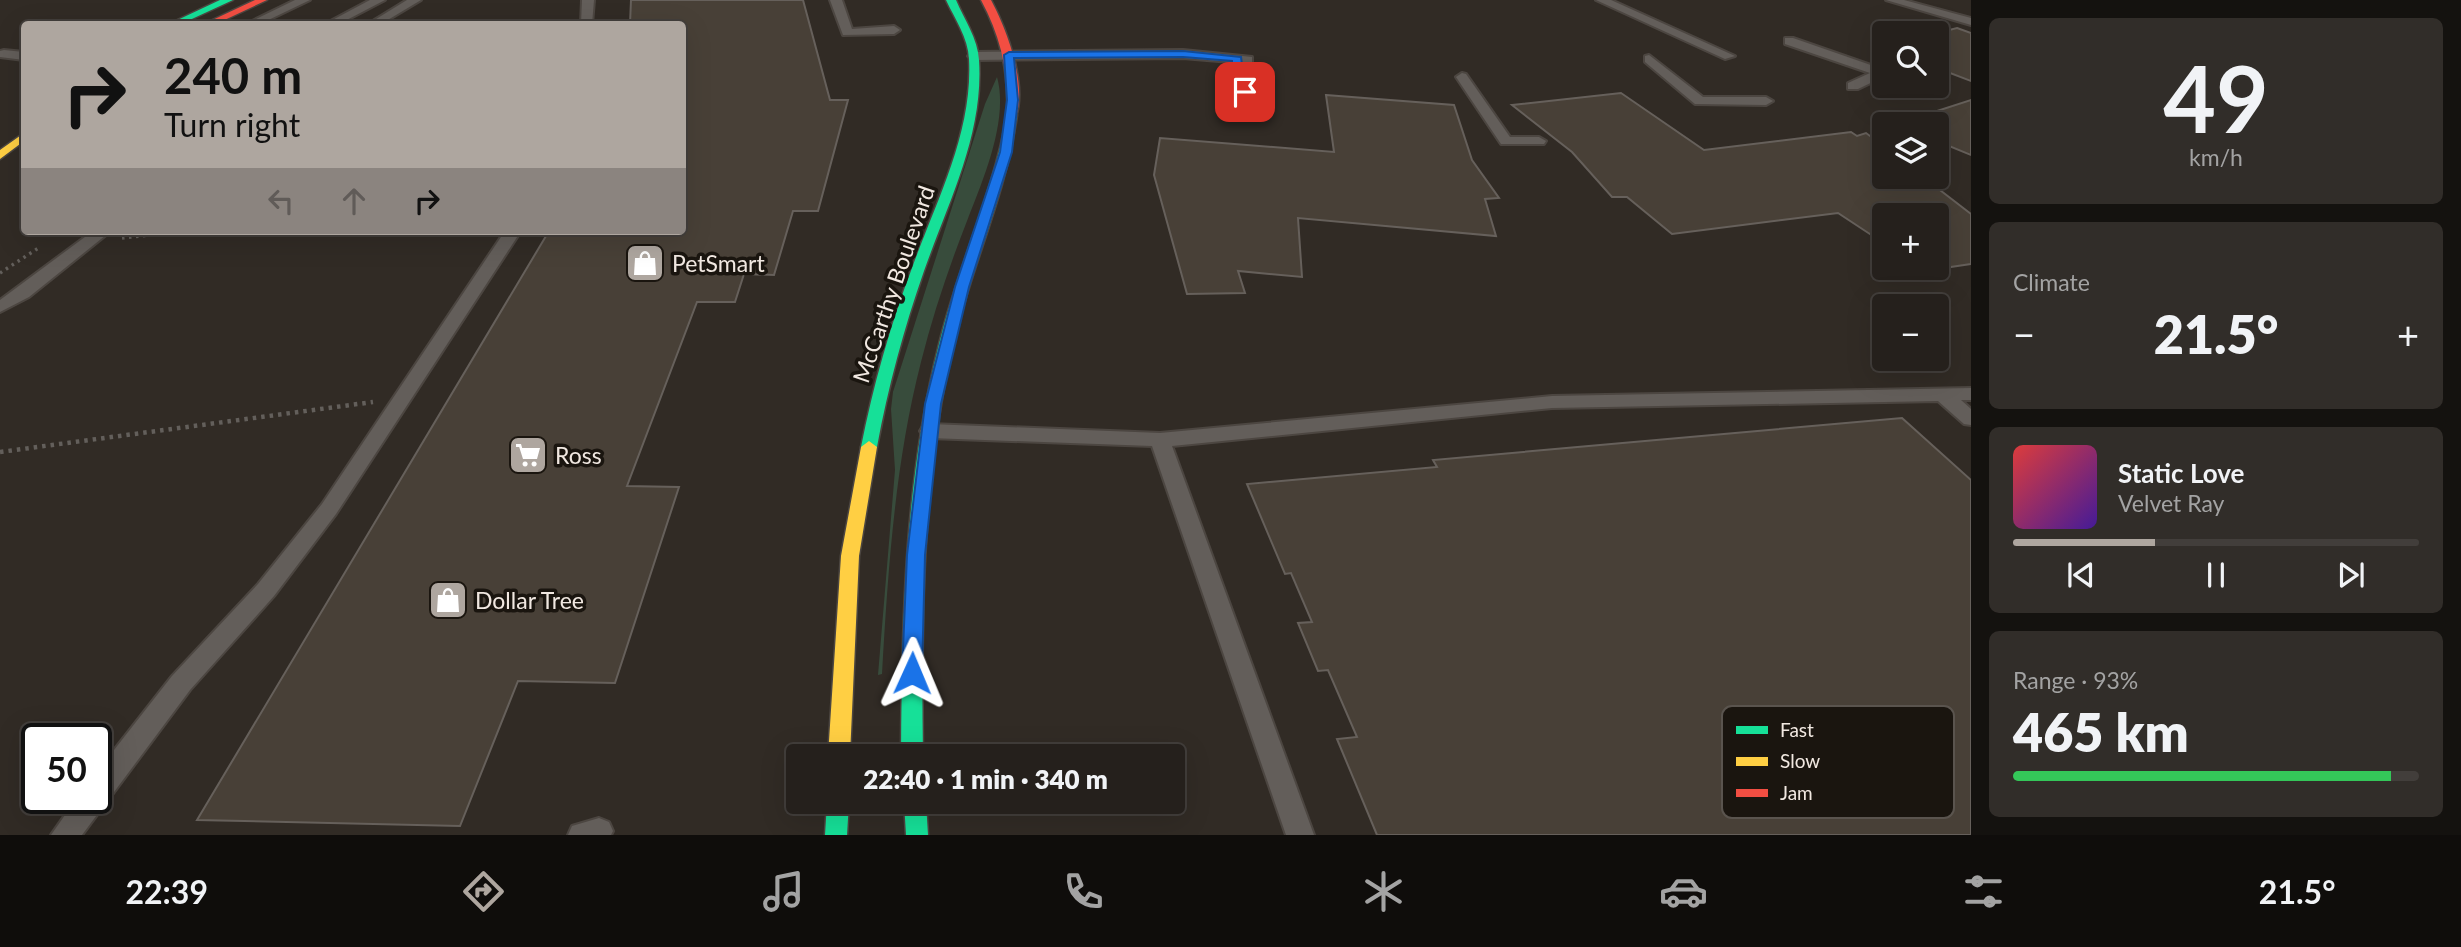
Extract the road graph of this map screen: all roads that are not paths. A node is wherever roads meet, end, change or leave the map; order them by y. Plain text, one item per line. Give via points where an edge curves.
1 (228, 0) edge
2 (262, 0) edge
3 (304, 0) edge
4 (379, 0) edge
5 (415, 0) edge
6 (588, 0) edge
7 (836, 0) edge
8 (951, 0) edge
9 (986, 0) edge
10 (1602, 0) edge
11 (1892, 0) edge
12 (181, 21) edge
13 (216, 21) edge
14 (258, 21) edge
15 (337, 21) edge
16 (379, 21) edge
17 (587, 21) edge
18 (1971, 22) edge
19 (894, 30) dead end
20 (1789, 41) dead end
21 (4, 54) dead end
22 (1009, 55) junction
23 (1729, 55) dead end
24 (21, 56) edge
25 (974, 56) junction
26 (1649, 59) dead end
27 (1462, 77) dead end
28 (1853, 86) dead end
29 (1766, 101) dead end
30 (1252, 106) dead end
31 (21, 138) edge
32 (1539, 141) dead end
33 (0, 156) edge
34 (98, 235) edge
35 (510, 235) edge
36 (0, 307) edge
37 (1971, 394) edge
38 (1944, 395) junction
39 (1971, 419) edge
40 (929, 431) junction
41 (1160, 440) junction
42 (840, 744) edge
43 (912, 744) edge
44 (112, 774) edge
45 (81, 814) edge
46 (837, 814) edge
47 (916, 814) edge
48 (65, 835) edge
49 (836, 835) edge
50 (917, 835) edge
51 (1300, 835) edge

1 - 12 main road
2 - 13 main road
3 - 14 lane
4 - 15 lane
5 - 16 lane
6 - 17 lane
7 - 19 lane via 847,33
8 - 25 main road, McCarthy Boulevard
9 - 22 main road
10 - 23 lane
11 - 18 lane
20 - 28 lane via 1881,73
21 - 24 lane
22 - 25 lane
22 - 30 lane via 1183,54 1242,59 1238,79
22 - 40 main road via 1013,106 1006,152 947,341
25 - 42 main road, McCarthy Boulevard via 972,115 964,149 913,282 877,401 850,556
26 - 29 lane via 1700,101
27 - 32 lane via 1506,141
31 - 33 main road
34 - 36 lane
35 - 44 lane via 329,509 266,590 181,683
37 - 38 lane
38 - 39 lane
38 - 41 lane via 1552,402
40 - 41 lane
40 - 43 main road via 915,568
41 - 51 lane
45 - 48 lane
46 - 49 main road
47 - 50 main road

